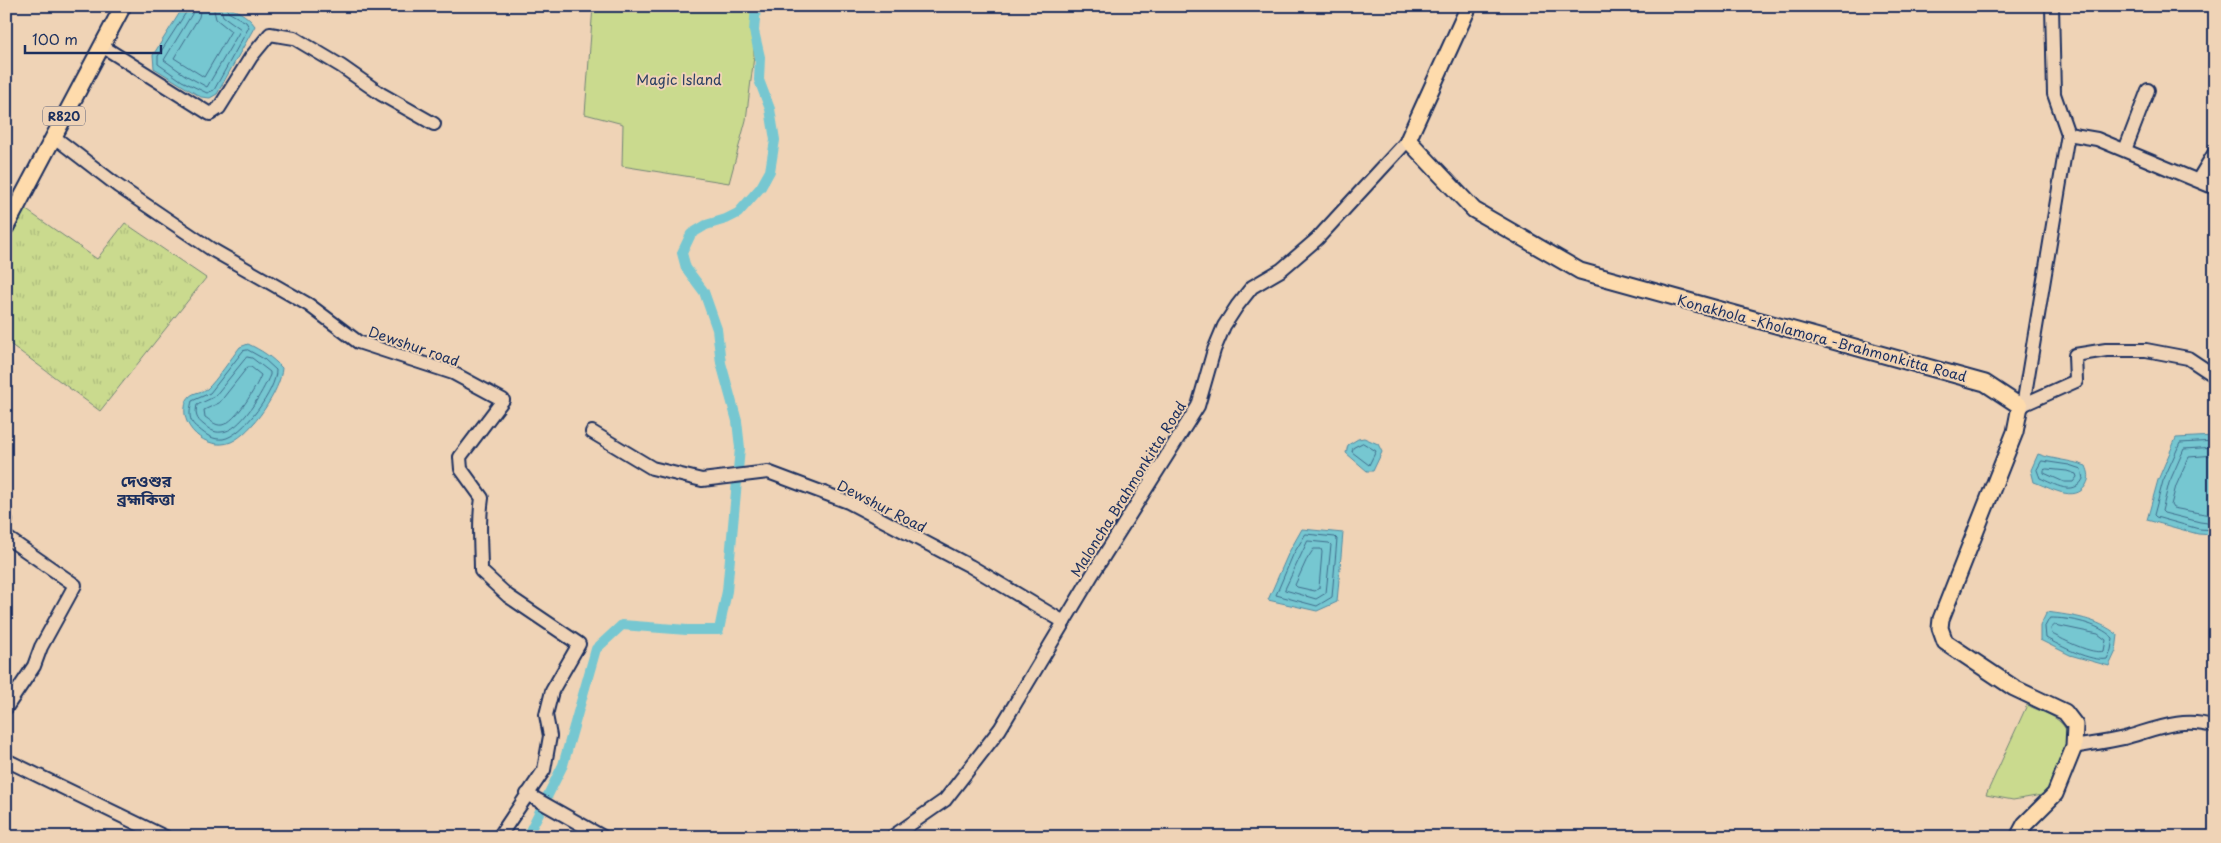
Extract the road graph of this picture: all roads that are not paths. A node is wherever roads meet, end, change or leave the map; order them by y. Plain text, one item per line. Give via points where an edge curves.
1 (123, 6) edge
2 (1470, 6) edge
3 (2052, 6) edge
4 (102, 46) junction
5 (2148, 90) dead end
6 (434, 124) dead end
7 (2068, 134) junction
8 (53, 136) junction
9 (1408, 140) junction
10 (2125, 150) junction
11 (2215, 152) edge
12 (2198, 180) junction
13 (2215, 188) edge
14 (6, 227) edge
15 (2215, 376) edge
16 (2021, 406) junction
17 (592, 432) dead end
18 (6, 537) edge
19 (1064, 622) junction
20 (6, 708) edge
21 (2215, 727) edge
22 (2074, 747) junction
23 (6, 760) edge
24 (527, 794) junction
25 (165, 837) edge
26 (499, 837) edge
27 (603, 837) edge
28 (892, 837) edge
29 (2018, 837) edge

1 - 4 main road, R820
2 - 9 main road
3 - 7 street via 2054,94
4 - 6 street via 210,114 219,108 251,56 270,34 294,38
4 - 8 main road, R820
5 - 10 street
7 - 10 street via 2097,139
7 - 16 street
8 - 14 main road, R820
8 - 24 street, Dewshur road via 118,186 211,249 308,305 358,342 452,373 503,400 460,457 460,469 482,498 478,519 481,571 508,596 579,644 552,691 546,715 550,736 544,770
9 - 16 main road, Konakhola -Kholamora -Brahmonkitta Road via 1474,210 1580,272 1985,383
9 - 19 street, Maloncha Brahmonkitta Road via 1317,239 1281,270 1252,287 1237,306 1214,350 1198,406
10 - 12 street
11 - 12 street
12 - 13 street
15 - 16 street via 2188,358 2146,350 2106,350 2075,356 2076,380
16 - 22 main road via 2015,432 1940,628 1945,642 1968,658 2014,688 2065,712 2075,725
17 - 19 street, Dewshur Road via 652,468 702,480 768,472 848,502 970,566
18 - 20 street via 75,585 34,666
19 - 28 street, Maloncha Brahmonkitta Road via 1000,729 945,800
21 - 22 street via 2202,722 2180,722
22 - 29 main road via 2055,794 2025,824
23 - 25 street
24 - 26 street
24 - 27 street

